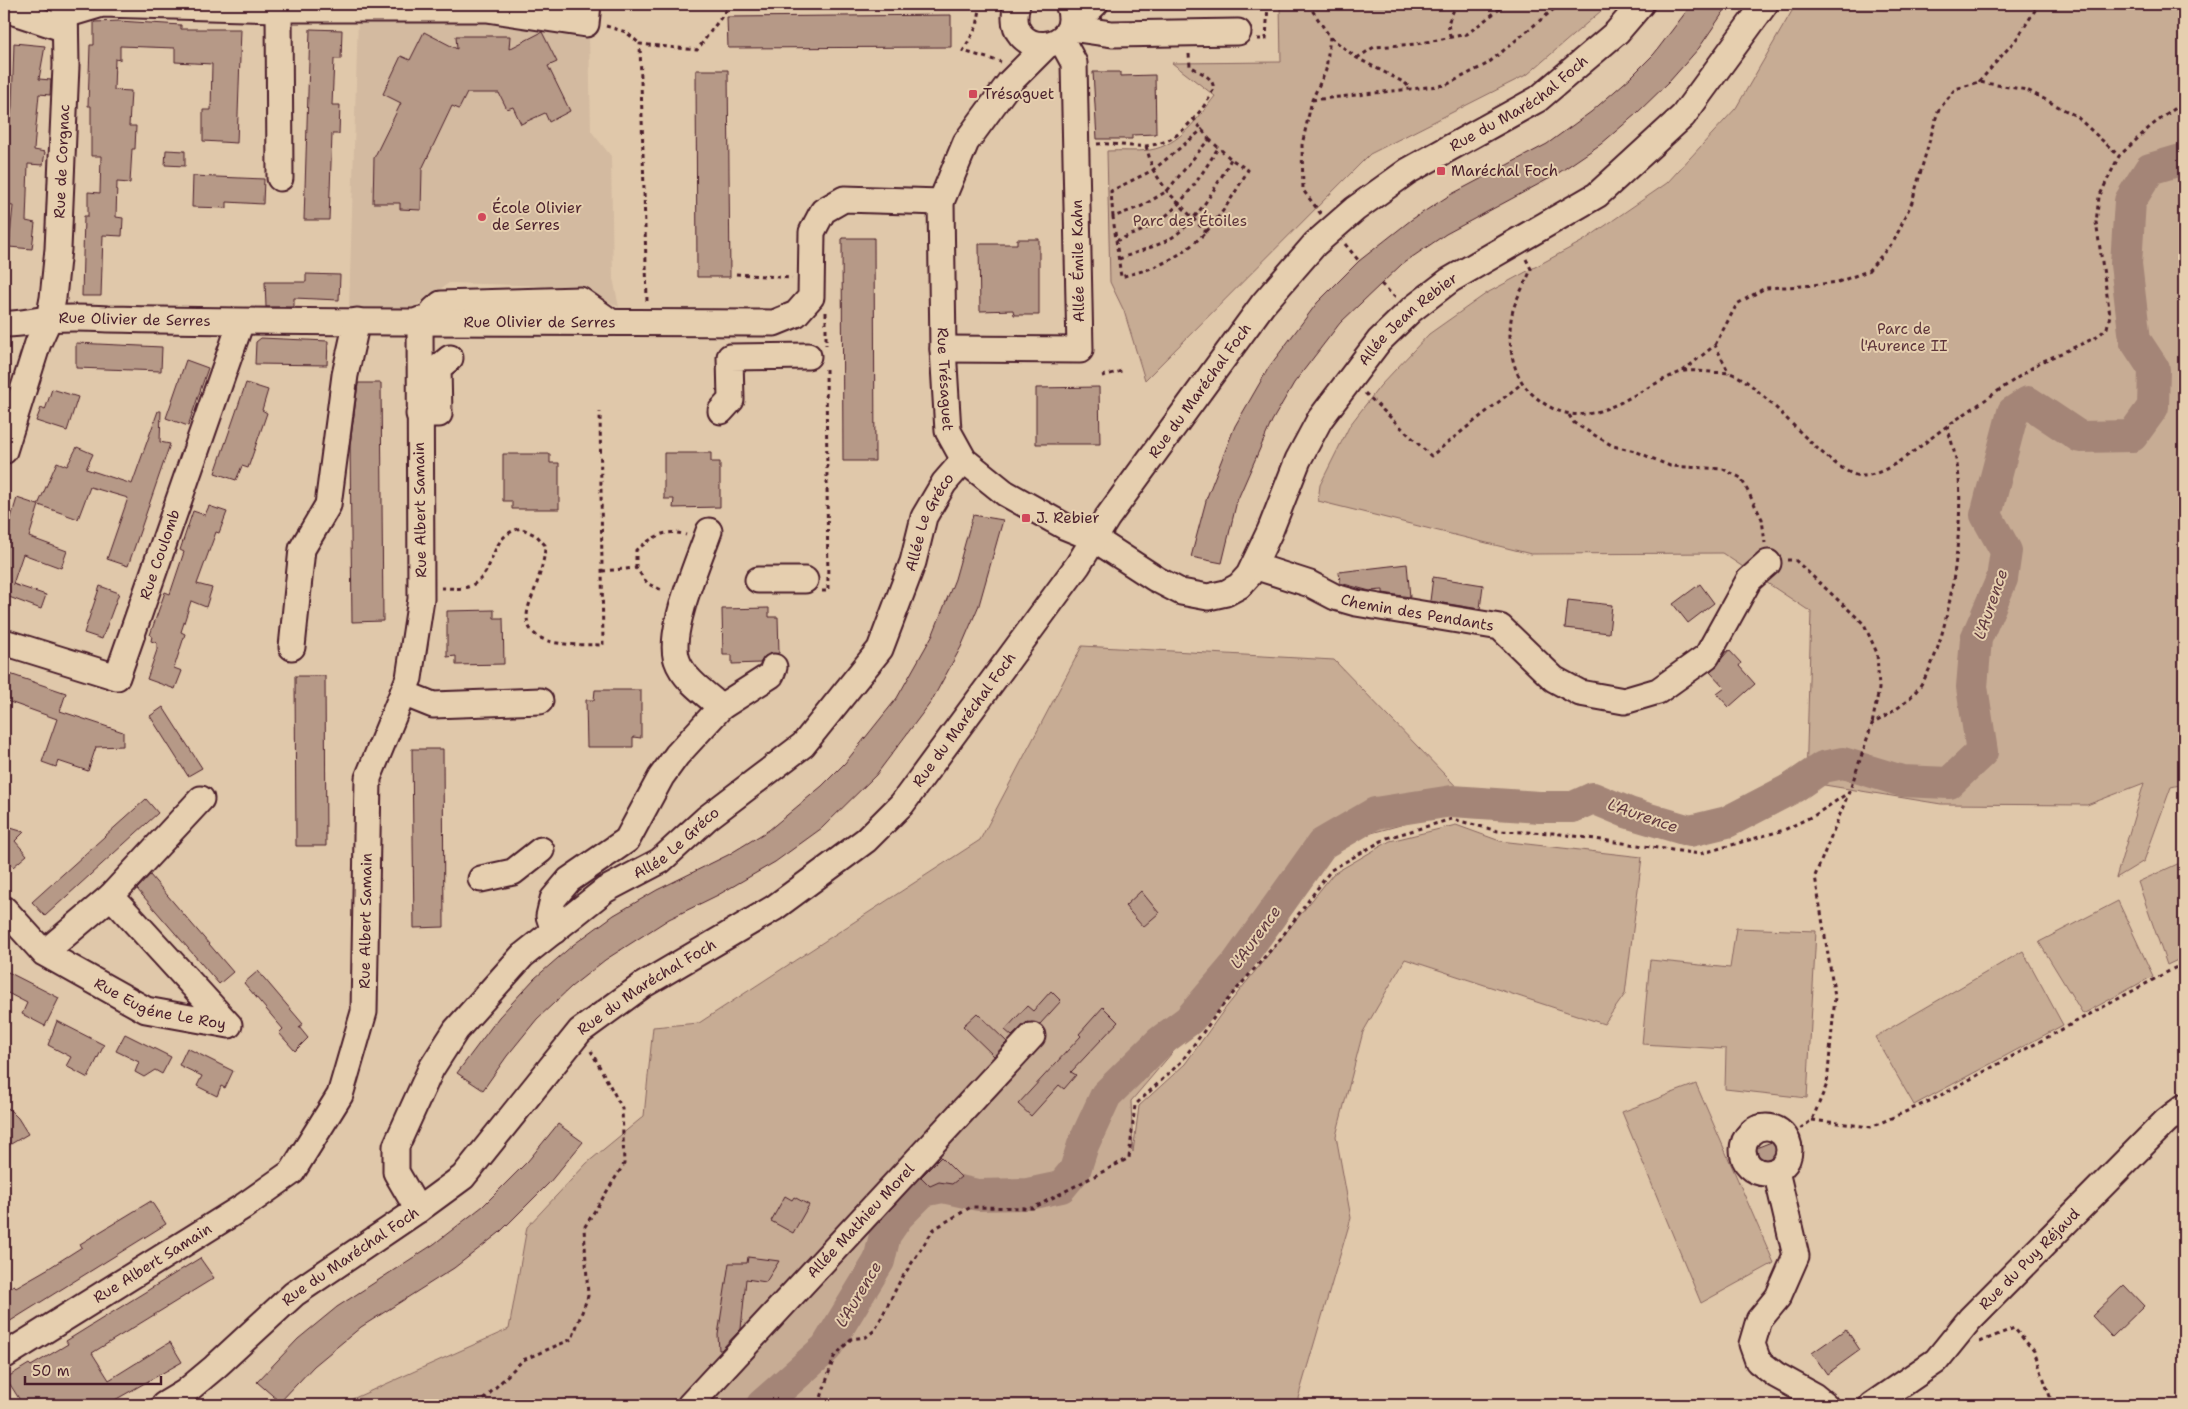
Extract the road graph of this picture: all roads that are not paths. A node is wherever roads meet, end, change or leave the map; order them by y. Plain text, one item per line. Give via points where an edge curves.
1 (1095, 4) edge
2 (1641, 4) edge
3 (1765, 4) edge
4 (4, 5) edge
5 (279, 9) junction
6 (587, 14) edge
7 (1013, 15) edge
8 (65, 16) edge
9 (1061, 29) edge
10 (1238, 32) dead end
11 (1012, 74) junction
12 (280, 178) dead end
13 (941, 202) junction
14 (49, 319) junction
15 (420, 320) junction
16 (357, 321) junction
17 (241, 322) junction
18 (754, 323) junction
19 (4, 324) edge
20 (943, 349) junction
21 (820, 355) road end
22 (755, 357) junction
23 (450, 358) dead end
24 (721, 411) dead end
25 (419, 414) junction
26 (4, 451) edge
27 (964, 460) junction
28 (709, 531) dead end
29 (1093, 538) junction
30 (1768, 562) road end
31 (1254, 566) junction
32 (758, 580) dead end
33 (812, 586) road end
34 (4, 642) edge
35 (292, 647) dead end
36 (774, 666) dead end
37 (403, 693) junction
38 (540, 701) dead end
39 (721, 707) junction
40 (201, 799) dead end
41 (541, 850) dead end
42 (480, 879) dead end
43 (111, 896) junction
44 (4, 909) edge
45 (554, 931) junction
46 (44, 953) junction
47 (1032, 1036) dead end
48 (2184, 1107) edge
49 (1776, 1170) junction
50 (418, 1210) junction
51 (4, 1356) edge
52 (164, 1405) edge
53 (690, 1405) edge
54 (1825, 1405) edge
55 (1872, 1405) edge

1 - 9 street
2 - 29 street, Rue du Maréchal Foch via 1617,32 1538,99 1402,175 1315,244 1263,304
3 - 31 street, Allée Jean Rebier via 1683,116 1597,194 1450,280 1411,310 1379,342 1320,419 1298,460
4 - 8 street via 17,13
5 - 6 street via 487,9
5 - 8 street via 102,4
5 - 12 street
7 - 9 street via 1033,44
7 - 11 street
8 - 14 street, Rue de Corgnac via 66,66 58,249
9 - 10 street via 1112,34
9 - 11 street
9 - 20 street, Allée Émile Kahn via 1074,63 1080,350
11 - 13 street via 966,142
13 - 18 street, Rue Olivier de Serres via 844,199 823,211 812,232 811,297 796,314 774,323
13 - 20 street, Rue Trésaguet
14 - 17 street, Rue Olivier de Serres
14 - 19 street, Rue Olivier de Serres
14 - 26 street, Rue de Corgnac via 38,343
15 - 16 street, Rue Olivier de Serres
15 - 18 street, Rue Olivier de Serres
15 - 25 street, Rue Albert Samain
16 - 17 street, Rue Olivier de Serres
16 - 35 street via 345,375 328,505 302,549
17 - 34 street, Rue Coulomb via 117,677
18 - 22 street
20 - 27 street, Rue Trésaguet via 948,430
21 - 22 street
22 - 24 street via 730,357 732,400
23 - 25 street via 438,368 439,414
25 - 37 street, Rue Albert Samain via 421,599 410,678
27 - 29 street, Rue Trésaguet via 1005,492 1066,528
27 - 45 street, Allée Le Gréco via 944,483 924,517 913,562 880,649 802,745 707,818 660,861 605,890
28 - 39 street via 681,609 677,660 686,675
29 - 31 street, Allée Jean Rebier via 1156,579 1195,596 1226,593 1239,586
29 - 50 street, Rue du Maréchal Foch via 1078,565 902,804 866,840 774,908 643,985 580,1031 463,1176
30 - 31 street, Chemin des Pendants via 1748,580 1707,656 1658,691 1624,701 1580,694 1554,680 1500,627 1356,603
32 - 33 street
36 - 39 street via 771,675
37 - 38 street via 433,705
37 - 51 street, Rue Albert Samain via 368,778 364,1012 340,1095 292,1172 244,1206
39 - 45 street via 660,777 628,840 569,880 553,899 549,916
40 - 43 street
41 - 42 street via 513,872
43 - 46 street
43 - 46 street, Rue Eugéne Le Roy via 228,1025 146,1010
44 - 46 street, Rue Eugéne Le Roy
45 - 50 street, Allée Le Gréco via 522,956 486,995 456,1030 431,1068 396,1146 396,1172
47 - 53 street, Allée Mathieu Morel
48 - 55 street, Rue du Puy Réjaud via 2166,1121 1970,1319 1936,1361
49 - 49 street via 1769,1173 1754,1169 1744,1157 1744,1142 1753,1130 1775,1128 1787,1138 1787,1160
49 - 54 street via 1796,1256 1778,1297 1759,1320 1752,1344 1758,1361
50 - 52 street, Rue du Maréchal Foch via 294,1294 215,1367

